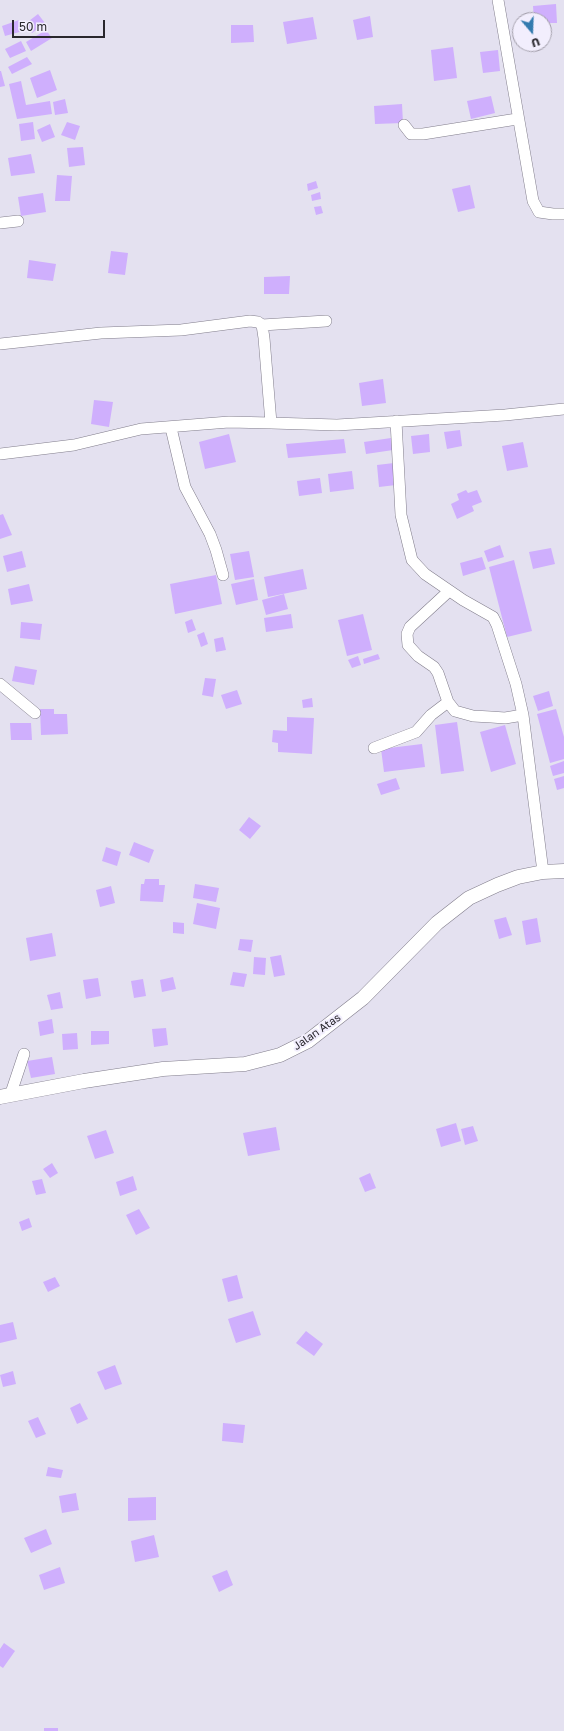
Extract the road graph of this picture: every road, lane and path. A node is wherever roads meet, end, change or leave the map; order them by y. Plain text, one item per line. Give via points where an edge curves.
1 (498, 0) edge
2 (517, 119) junction
3 (404, 125) dead end
4 (564, 214) edge
5 (18, 221) dead end
6 (0, 223) edge
7 (326, 321) dead end
8 (262, 325) junction
9 (0, 344) edge
10 (564, 408) edge
11 (396, 421) junction
12 (271, 423) junction
13 (171, 428) junction
14 (0, 454) edge
15 (223, 575) dead end
16 (449, 591) junction
17 (0, 684) edge
18 (448, 702) junction
19 (35, 713) dead end
20 (523, 715) junction
21 (374, 748) dead end
22 (564, 871) edge
23 (543, 872) junction
24 (24, 1054) dead end
25 (5, 1096) edge

1 - 2 street
2 - 3 street via 423,134 411,134
2 - 4 street via 533,201 539,212
5 - 6 street
7 - 8 street
8 - 9 street via 250,321 181,330 101,333
8 - 12 street
10 - 11 street via 505,415
11 - 12 street via 337,425
11 - 16 street via 399,495 409,552 412,560 425,574
12 - 13 street via 229,422
13 - 14 street via 141,429 74,445
13 - 15 street via 185,487 210,534
16 - 18 street via 410,627 407,639 413,651 438,674
16 - 20 street via 493,617 514,678
17 - 19 street
18 - 20 street via 454,711 468,715 505,718
18 - 21 street via 431,715 416,732
20 - 23 street
22 - 23 street, Jalan Atas
23 - 25 street, Jalan Atas via 497,885 456,907 411,948 363,998 296,1049 245,1064 141,1072
24 - 25 street

